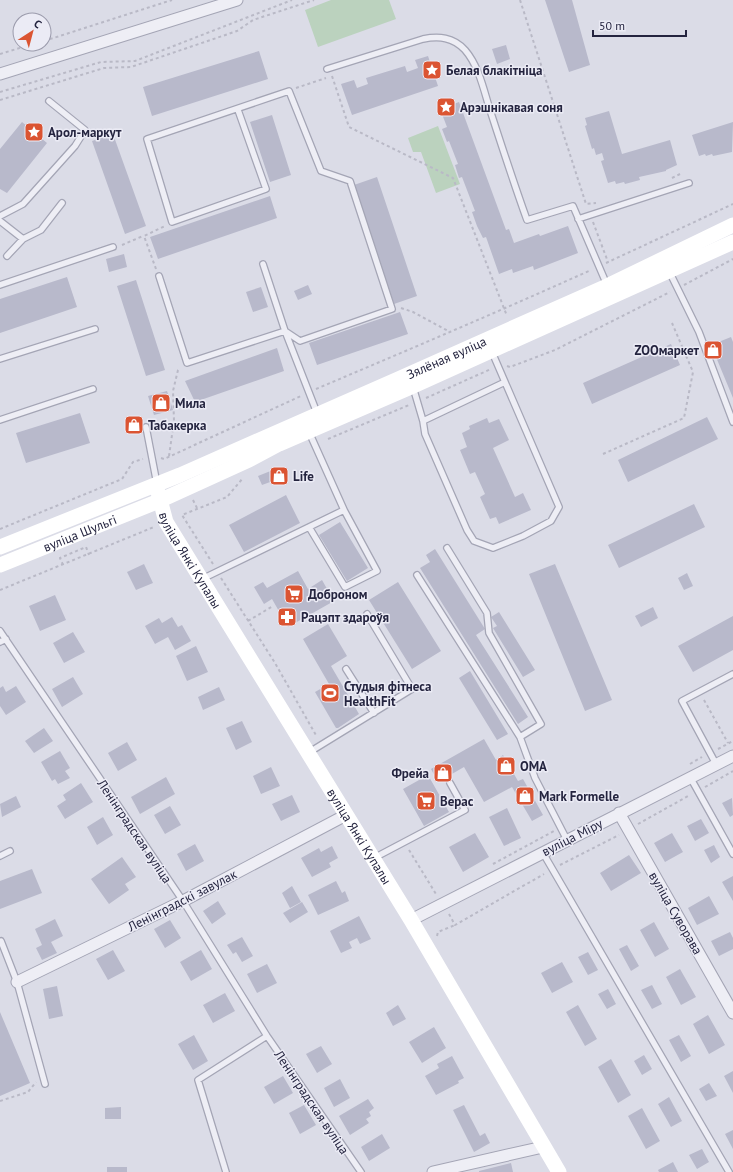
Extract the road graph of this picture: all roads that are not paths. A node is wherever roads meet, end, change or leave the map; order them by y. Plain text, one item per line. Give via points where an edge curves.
1 (237, 0) edge
2 (327, 70) dead end
3 (0, 74) edge
4 (49, 101) dead end
5 (238, 110) junction
6 (689, 183) dead end
7 (62, 203) dead end
8 (0, 216) edge
9 (578, 219) junction
10 (0, 221) edge
11 (733, 225) edge
12 (23, 239) junction
13 (733, 242) edge
14 (113, 247) road end
15 (7, 256) dead end
16 (263, 264) dead end
17 (669, 271) junction
18 (159, 276) road end
19 (0, 285) edge
20 (609, 291) junction
21 (95, 329) dead end
22 (285, 331) junction
23 (491, 350) junction
24 (0, 359) edge
25 (505, 382) junction
26 (413, 386) junction
27 (93, 389) dead end
28 (318, 415) junction
29 (0, 420) edge
30 (423, 421) junction
31 (733, 422) edge
32 (146, 427) dead end
33 (312, 438) junction
34 (157, 484) junction
35 (159, 500) junction
36 (344, 510) junction
37 (309, 527) junction
38 (0, 547) edge
39 (447, 548) dead end
40 (0, 566) edge
41 (417, 575) dead end
42 (201, 579) junction
43 (367, 614) dead end
44 (0, 631) edge
45 (3, 640) edge
46 (346, 669) dead end
47 (733, 674) edge
48 (374, 713) junction
49 (520, 737) junction
50 (308, 753) junction
51 (733, 756) edge
52 (716, 764) junction
53 (690, 777) junction
54 (450, 783) dead end
55 (619, 813) junction
56 (346, 815) junction
57 (567, 840) junction
58 (10, 851) dead end
59 (543, 852) junction
60 (733, 854) edge
61 (0, 856) edge
62 (373, 859) junction
63 (183, 901) junction
64 (411, 920) junction
65 (1, 941) edge
66 (17, 982) junction
67 (733, 1013) edge
68 (267, 1036) junction
69 (45, 1084) dead end
70 (543, 1147) junction
71 (226, 1172) edge
72 (361, 1172) edge
73 (433, 1172) edge
74 (559, 1172) edge
75 (729, 1172) edge

1 - 3 street
2 - 9 lane via 423,39 439,36 451,40 465,50 472,61 527,220 573,206
4 - 8 lane via 85,130 75,146 23,204
5 - 5 lane via 146,139 172,222 266,190
5 - 22 lane via 289,91 321,171 350,181 392,309 300,341
6 - 9 lane
7 - 12 lane via 41,230
9 - 20 lane
10 - 12 lane
11 - 20 main road, Зялёная вуліца
12 - 15 lane
13 - 17 main road, Зялёная вуліца
14 - 19 lane
16 - 22 lane
17 - 20 main road, Зялёная вуліца
17 - 31 lane via 699,332
18 - 22 lane via 187,363
20 - 23 main road, Зялёная вуліца
20 - 28 main road, Зялёная вуліца via 512,327
21 - 24 lane
22 - 28 lane
23 - 25 lane
23 - 26 main road, Зялёная вуліца
25 - 30 lane
25 - 30 lane via 559,507 551,522 523,536 493,548 474,541 428,441
26 - 30 lane
26 - 33 main road, Зялёная вуліца
27 - 29 lane
28 - 34 main road, Зялёная вуліца
32 - 34 lane
33 - 35 main road, Зялёная вуліца
33 - 36 lane
34 - 35 main road, вуліца Янкі Купалы
34 - 38 main road, вуліца Шульгі
35 - 40 main road, вуліца Шульгі
35 - 42 main road, вуліца Янкі Купалы via 166,522
36 - 37 lane
36 - 37 lane via 377,571 345,587
37 - 42 lane
39 - 49 lane via 487,613 489,633 541,724
41 - 49 lane
42 - 50 main road, вуліца Янкі Купалы
43 - 48 lane via 412,689
44 - 45 lane, Ленінградская вуліца
45 - 63 lane, Ленінградская вуліца
46 - 48 lane
47 - 52 lane via 682,702
48 - 50 lane
49 - 57 lane via 535,778
50 - 56 main road, вуліца Янкі Купалы
51 - 52 street, вуліца Міру
52 - 53 street, вуліца Міру
53 - 55 street, вуліца Міру
53 - 60 lane
54 - 62 lane via 465,810
55 - 57 street, вуліца Міру
55 - 67 street, вуліца Суворава
56 - 62 main road, вуліца Янкі Купалы
56 - 63 street, Ленінградскі завулак
57 - 59 street, вуліца Міру
58 - 61 lane
59 - 64 street, вуліца Міру
59 - 75 lane
62 - 64 main road, вуліца Янкі Купалы
63 - 66 street, Ленінградскі завулак
63 - 68 lane, Ленінградская вуліца
64 - 70 main road, вуліца Янкі Купалы
65 - 66 lane
66 - 69 lane
68 - 71 lane via 198,1080
68 - 72 lane, Ленінградская вуліца
70 - 73 street
70 - 74 main road, вуліца Янкі Купалы

